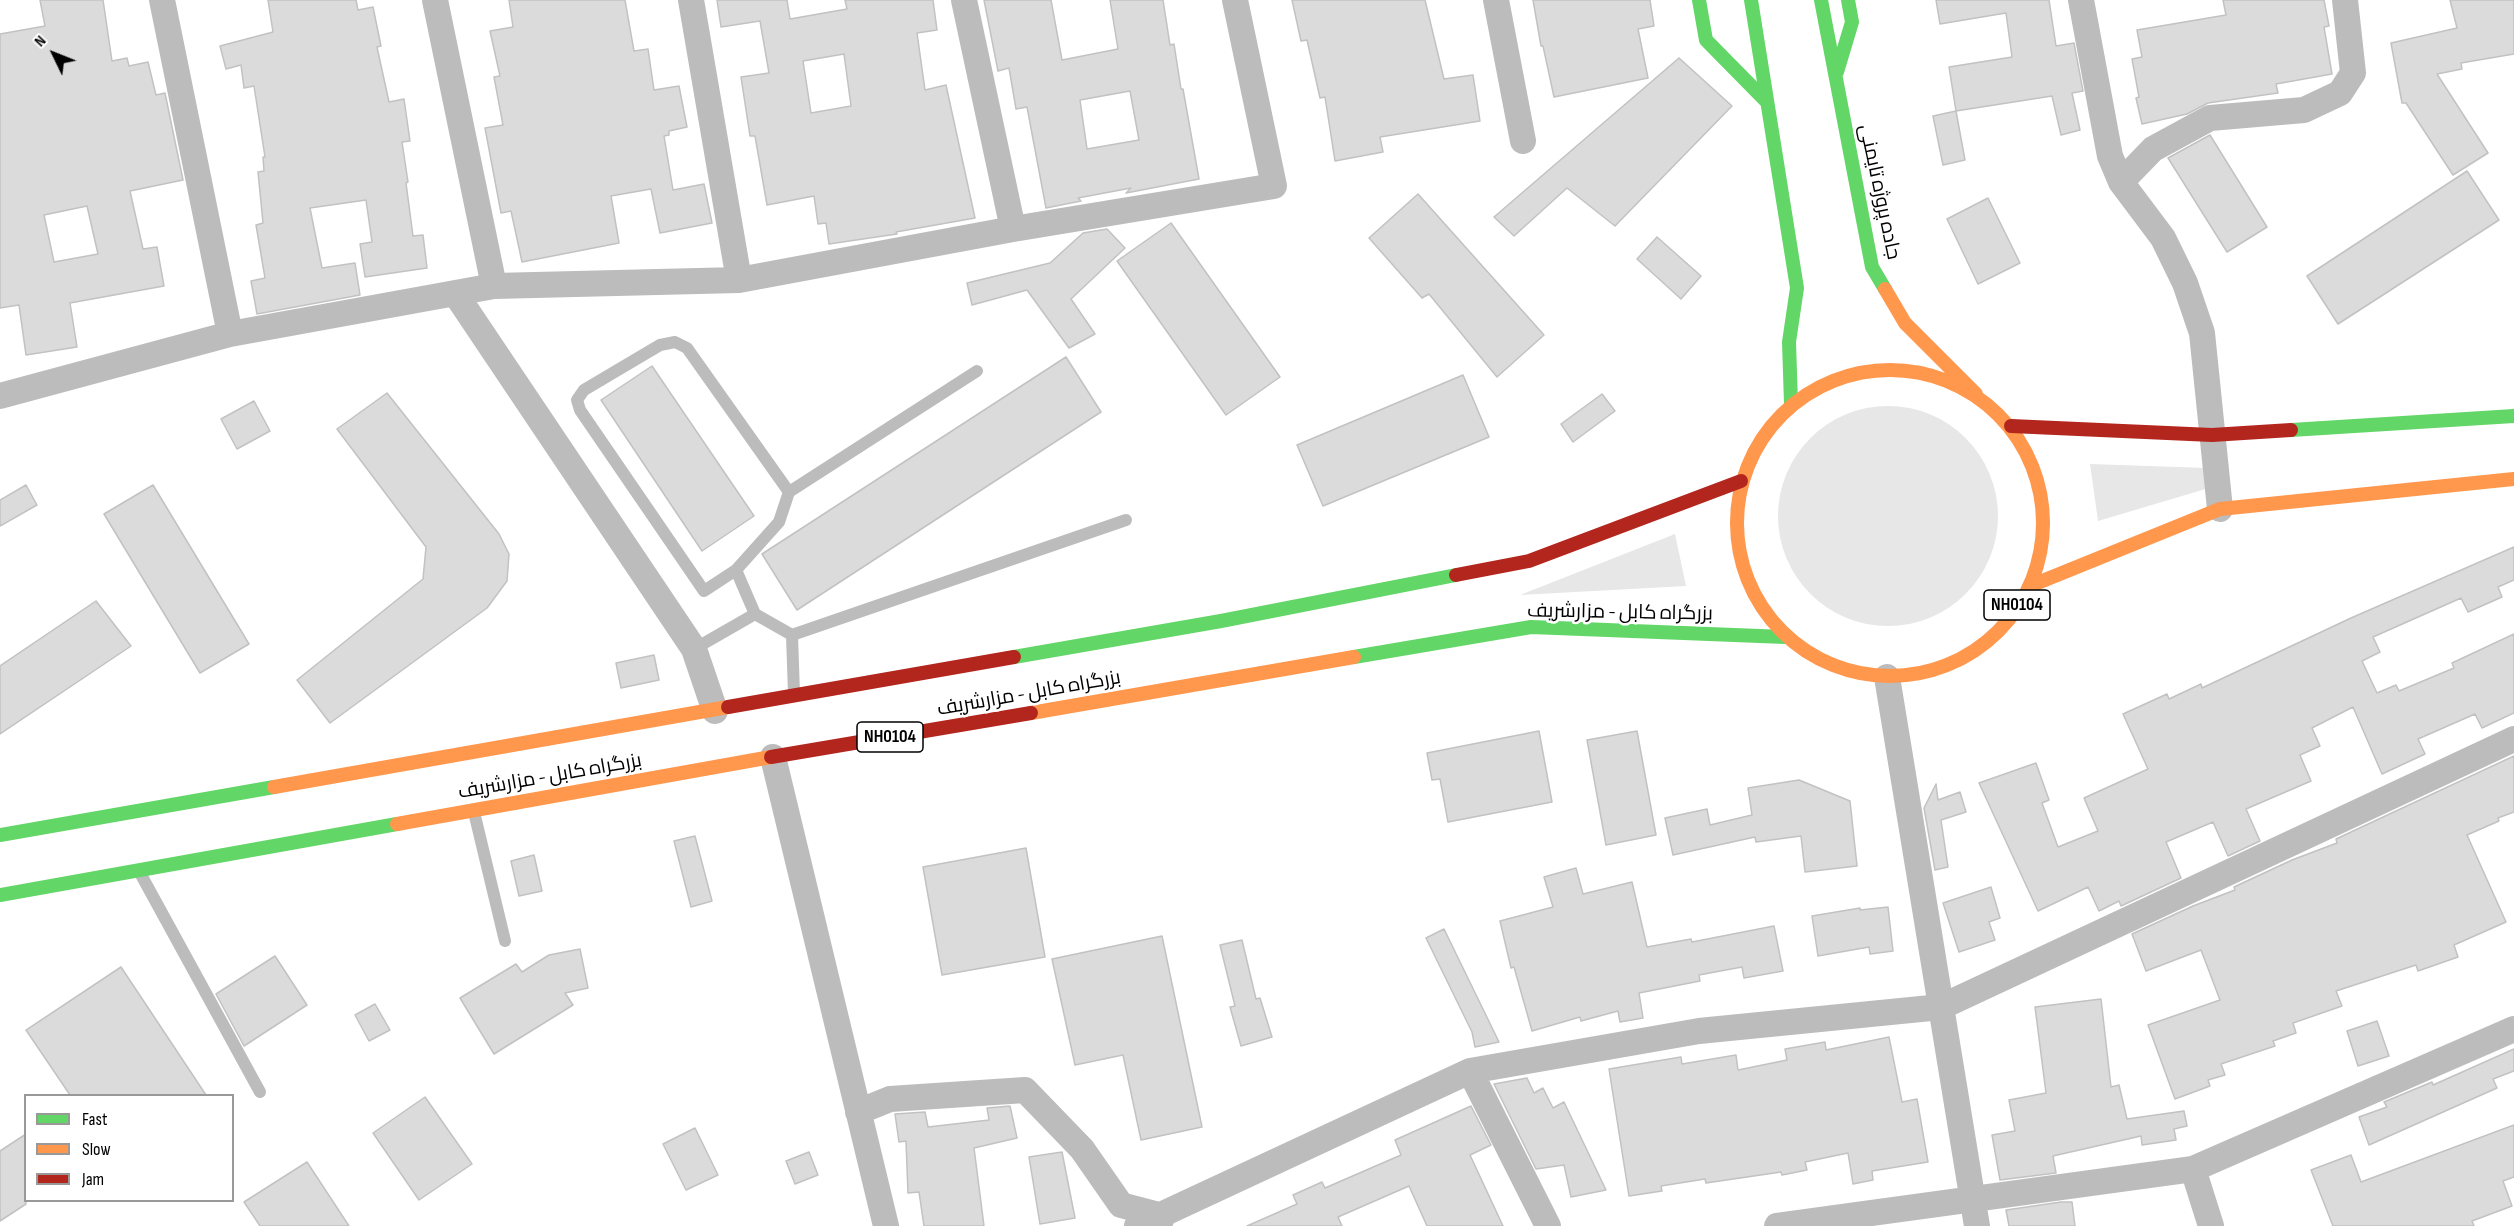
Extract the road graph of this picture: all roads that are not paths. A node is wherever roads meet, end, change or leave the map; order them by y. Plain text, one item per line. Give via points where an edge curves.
1 (162, 0) edge
2 (435, 0) edge
3 (691, 0) edge
4 (964, 0) edge
5 (1235, 0) edge
6 (1496, 0) edge
7 (1699, 0) edge
8 (1751, 0) edge
9 (1821, 0) edge
10 (1848, 0) edge
11 (2081, 0) edge
12 (2345, 0) edge
13 (1836, 76) junction
14 (1767, 102) junction
15 (1523, 141) dead end
16 (2121, 182) junction
17 (1013, 229) junction
18 (739, 280) junction
19 (494, 286) junction
20 (455, 293) junction
21 (230, 334) junction
22 (978, 371) dead end
23 (1976, 394) junction
24 (0, 396) edge
25 (1791, 404) junction
26 (2514, 416) edge
27 (2011, 426) junction
28 (2212, 435) junction
29 (2514, 479) edge
30 (1741, 481) junction
31 (789, 492) junction
32 (2220, 509) junction
33 (1126, 520) dead end
34 (736, 570) junction
35 (2030, 586) junction
36 (755, 614) junction
37 (792, 636) junction
38 (1785, 637) junction
39 (694, 649) junction
40 (1887, 678) junction
41 (794, 697) junction
42 (715, 711) junction
43 (2514, 739) edge
44 (773, 757) junction
45 (474, 810) junction
46 (0, 835) edge
47 (139, 870) junction
48 (0, 895) edge
49 (505, 941) dead end
50 (1941, 1007) junction
51 (2514, 1029) edge
52 (1470, 1071) junction
53 (260, 1092) dead end
54 (858, 1112) junction
55 (2193, 1169) junction
56 (1972, 1198) junction
57 (1153, 1222) edge
58 (886, 1226) edge
59 (1548, 1226) edge
60 (1777, 1226) edge
61 (1977, 1226) edge
62 (2211, 1226) edge

1 - 21 street
2 - 19 street
3 - 18 street
4 - 17 street
5 - 17 street via 1274,186
6 - 15 street
7 - 14 main road via 1706,40
8 - 14 main road
9 - 13 main road, جاده پروژه تایمنی
10 - 13 main road via 1852,22
11 - 16 street via 2109,156
12 - 16 street via 2353,73 2340,93 2304,110 2210,118 2153,149
13 - 23 main road, جاده پروژه تایمنی via 1872,267 1905,322
14 - 25 main road via 1797,288 1789,342
16 - 28 street via 2163,238 2185,283 2202,333
17 - 18 street
18 - 19 street
19 - 20 street
20 - 21 street
20 - 39 street
21 - 24 street
22 - 31 lane
23 - 25 main road, NH0104 via 1915,370 1850,373
23 - 27 main road, NH0104
25 - 30 main road, NH0104 via 1760,438
26 - 28 main road
27 - 28 main road
27 - 35 main road, NH0104 via 2038,476 2044,531
28 - 32 street
29 - 32 main road, NH0104
30 - 38 main road, NH0104 via 1736,538 1751,592
30 - 41 main road, بزرگراه کابل - مزارشریف via 1530,561
31 - 34 lane via 779,522
31 - 34 lane via 687,348 675,342 660,345 584,390 577,400 580,411 704,591
32 - 35 main road, NH0104
33 - 37 lane
34 - 36 lane
35 - 40 main road, NH0104 via 1996,634 1946,667
36 - 37 lane
36 - 39 lane
37 - 41 lane
38 - 40 main road, NH0104 via 1832,666
38 - 44 main road, بزرگراه کابل - مزارشریف / NH0104 via 1531,627
39 - 42 street
40 - 50 street
41 - 42 main road, بزرگراه کابل - مزارشریف
42 - 46 main road, بزرگراه کابل - مزارشریف
43 - 50 street
44 - 45 main road, بزرگراه کابل - مزارشریف / NH0104
44 - 54 street
45 - 47 main road, بزرگراه کابل - مزارشریف / NH0104
45 - 49 lane
47 - 48 main road, بزرگراه کابل - مزارشریف / NH0104
47 - 53 lane
50 - 52 street via 1699,1031
50 - 56 street
51 - 55 street
52 - 57 street
52 - 59 street
54 - 57 street via 890,1099 1025,1090 1082,1149 1121,1205
54 - 58 street
55 - 56 street
55 - 62 street
56 - 60 street
56 - 61 street

